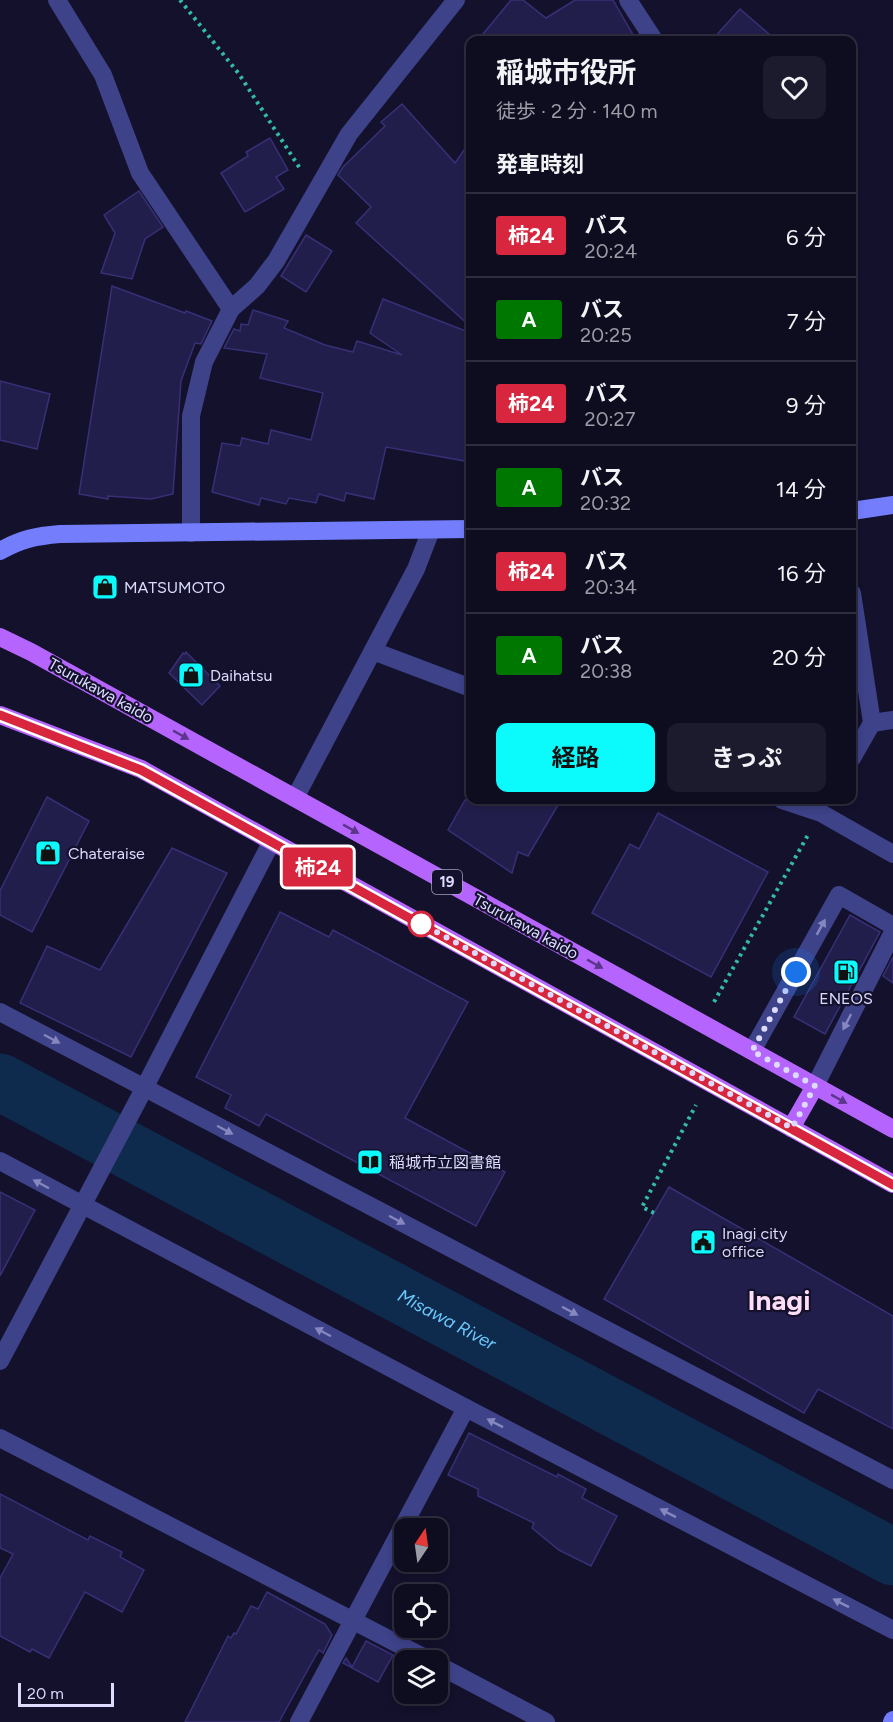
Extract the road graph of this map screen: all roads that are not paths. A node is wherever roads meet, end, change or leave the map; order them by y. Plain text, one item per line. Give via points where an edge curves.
1 (57, 0) edge
2 (456, 0) edge
3 (628, 0) edge
4 (651, 36) edge
5 (231, 309) junction
6 (893, 505) edge
7 (856, 510) edge
8 (466, 529) edge
9 (431, 530) junction
10 (191, 533) junction
11 (0, 551) edge
12 (856, 619) edge
13 (0, 637) edge
14 (373, 651) junction
15 (466, 686) edge
16 (0, 715) edge
17 (893, 720) edge
18 (872, 723) junction
19 (856, 751) edge
20 (295, 798) junction
21 (824, 806) edge
22 (272, 841) junction
23 (893, 854) edge
24 (893, 926) edge
25 (893, 932) edge
26 (0, 1012) edge
27 (752, 1051) junction
28 (815, 1086) junction
29 (145, 1088) junction
30 (792, 1128) junction
31 (893, 1129) edge
32 (0, 1161) edge
33 (893, 1185) edge
34 (83, 1206) junction
35 (0, 1361) edge
36 (466, 1408) junction
37 (0, 1438) edge
38 (893, 1480) edge
39 (353, 1621) junction
40 (893, 1630) edge
41 (410, 1650) edge
42 (448, 1670) edge
43 (299, 1722) edge
44 (546, 1722) edge

1 - 5 street via 103,75 140,172
2 - 5 street via 349,134 276,261 257,286
3 - 4 street
5 - 10 street via 204,362 191,416
6 - 7 street
8 - 9 street
9 - 10 street
9 - 14 street via 416,569
10 - 11 street via 36,536
12 - 18 street
13 -> 20 main road, Tsurukawa kaido / 19
14 - 15 street
14 - 20 street
16 - 22 main road via 141,770
17 - 18 street
18 - 19 street
20 -> 27 main road, Tsurukawa kaido / 19
21 - 23 street
22 - 29 street
22 - 30 main road
27 -> 24 street via 839,895
25 -> 28 street
26 -> 29 street
27 - 28 main road, Tsurukawa kaido / 19
28 - 30 main road
28 -> 31 main road, Tsurukawa kaido / 19
29 - 34 street
29 -> 38 street
30 - 33 main road
34 -> 32 street
34 - 35 street
36 -> 34 street
36 - 39 street
40 -> 36 street
37 - 39 street
39 - 41 street
39 - 43 street
42 - 44 street

